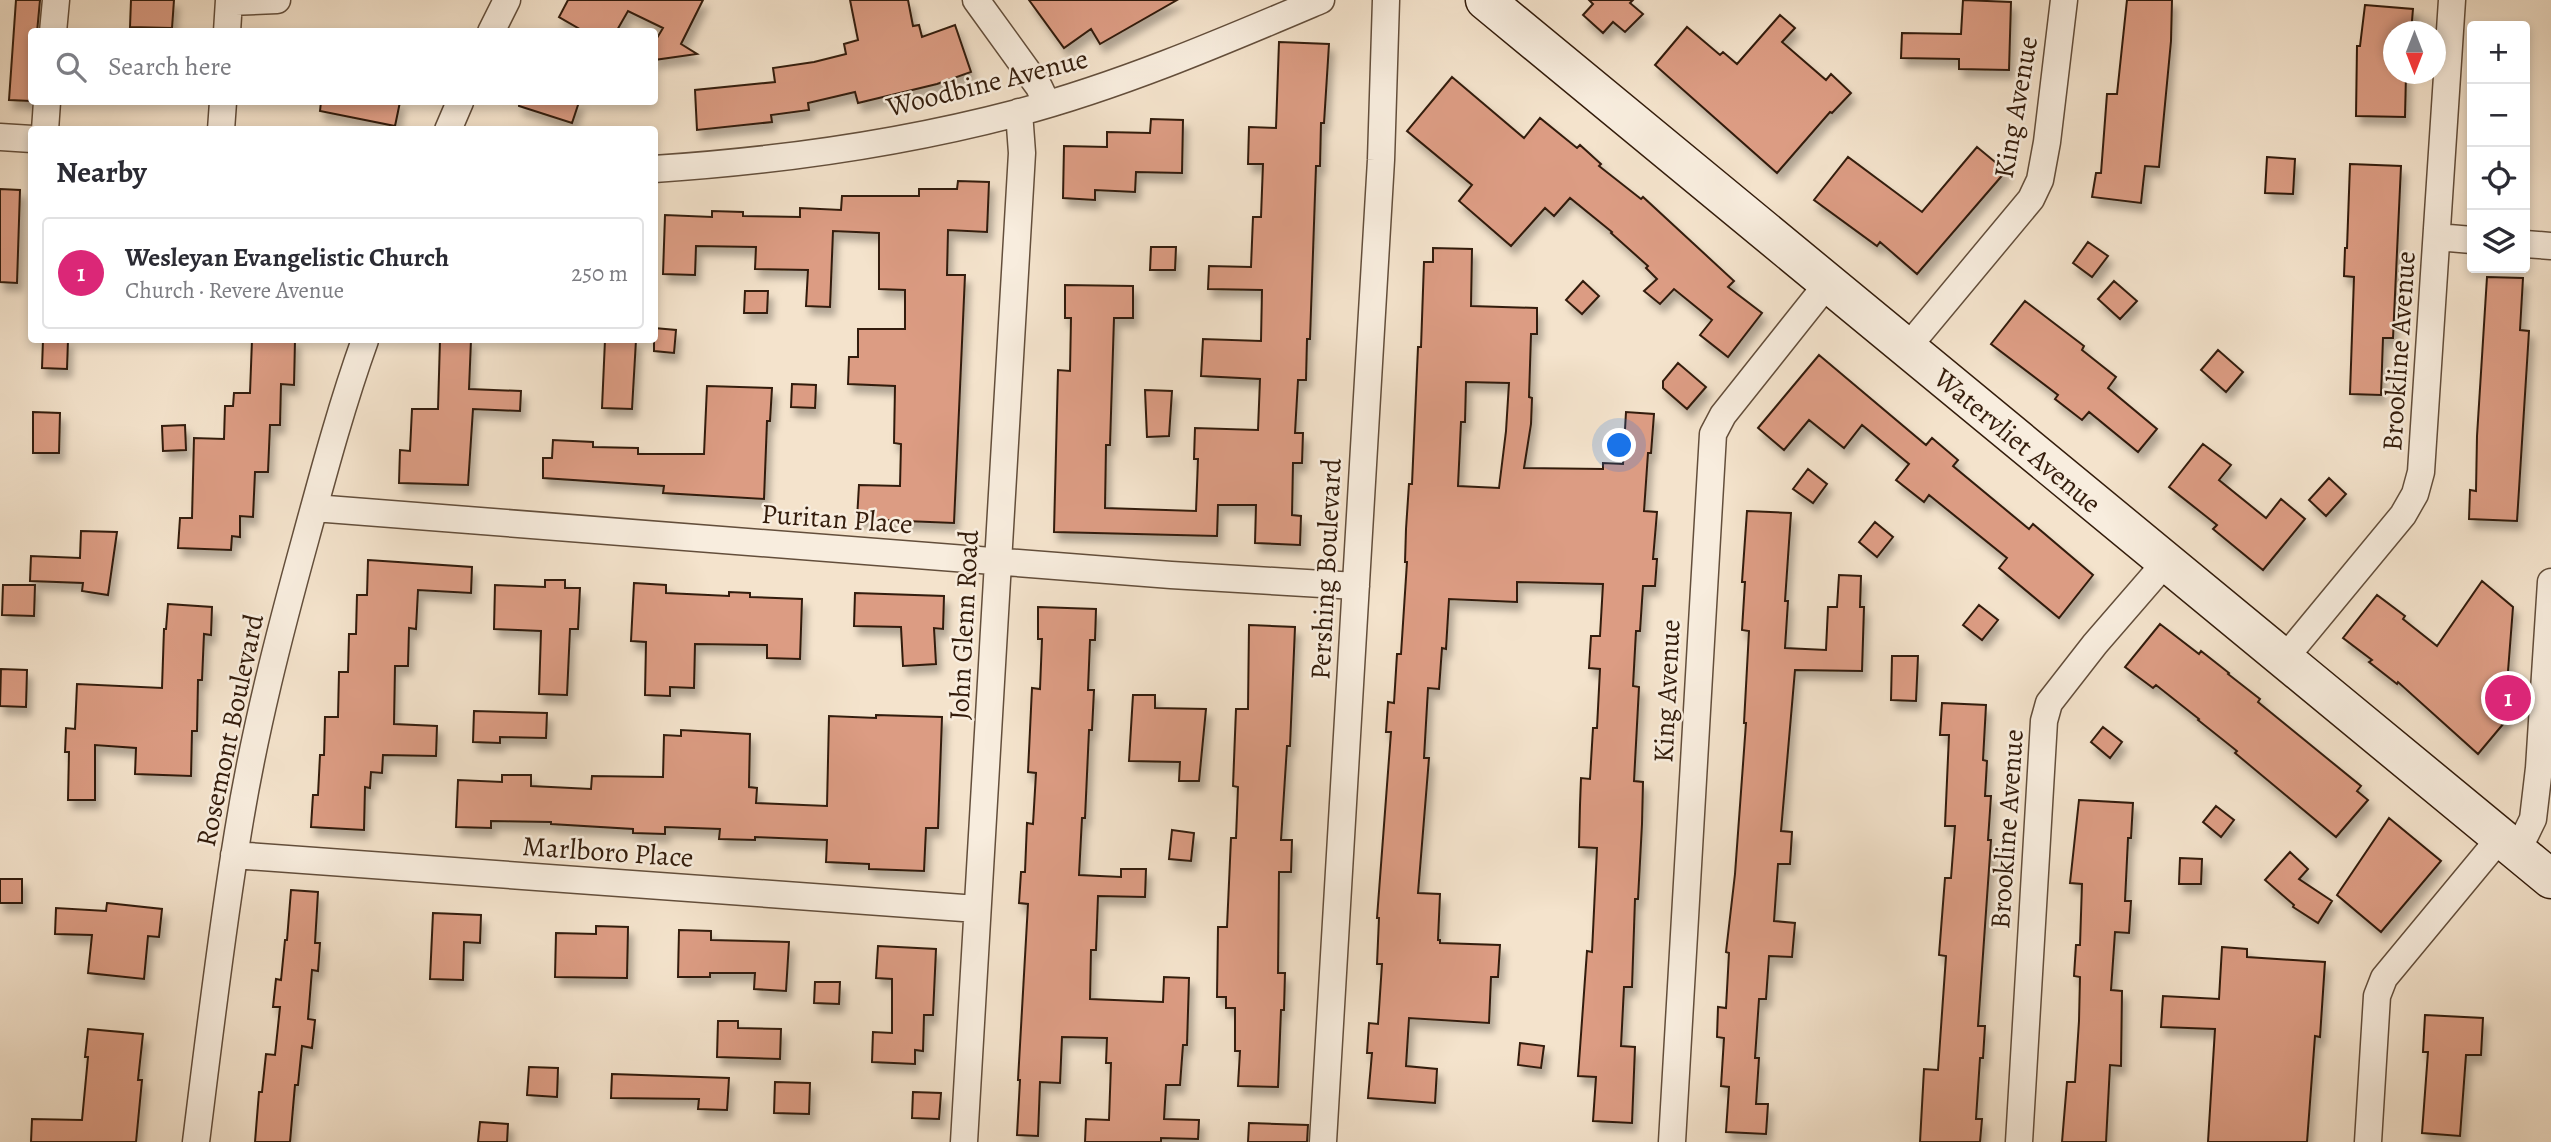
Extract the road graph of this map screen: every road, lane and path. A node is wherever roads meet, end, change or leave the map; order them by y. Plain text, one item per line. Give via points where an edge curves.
1 (56, 0) edge
2 (277, 0) edge
3 (507, 0) edge
4 (976, 0) edge
5 (1321, 0) edge
6 (1386, 0) edge
7 (1487, 0) edge
8 (2064, 0) edge
9 (2452, 0) edge
10 (229, 1) edge
11 (53, 28) edge
12 (227, 28) edge
13 (493, 28) edge
14 (1047, 104) junction
15 (47, 105) edge
16 (223, 105) edge
17 (459, 105) edge
18 (1018, 113) junction
19 (45, 126) edge
20 (221, 126) edge
21 (450, 126) edge
22 (0, 137) edge
23 (28, 139) edge
24 (658, 169) edge
25 (2437, 237) junction
26 (2467, 240) edge
27 (2530, 244) edge
28 (2551, 246) edge
29 (1828, 283) junction
30 (364, 343) edge
31 (1907, 348) junction
32 (314, 508) junction
33 (998, 562) junction
34 (2166, 562) junction
35 (2551, 582) edge
36 (1356, 586) junction
37 (2284, 659) junction
38 (2508, 845) junction
39 (234, 855) junction
40 (2551, 879) edge
41 (977, 909) junction
42 (196, 1142) edge
43 (964, 1142) edge
44 (1323, 1142) edge
45 (1672, 1142) edge
46 (2019, 1142) edge
47 (2368, 1142) edge

1 - 11 street
2 - 10 street
3 - 13 street
4 - 14 street
5 - 14 street, Woodbine Avenue via 1219,44
6 - 36 street, Pershing Boulevard
7 - 29 street, Watervliet Avenue
8 - 31 street, King Avenue via 2040,180 2031,199
9 - 25 street, Brookline Avenue
10 - 12 street
14 - 18 street, Woodbine Avenue
15 - 19 street
16 - 20 street
17 - 21 street
18 - 24 street, Woodbine Avenue via 822,152
18 - 33 street, John Glenn Road via 1022,153
22 - 23 street
25 - 26 street
25 - 37 street, Brookline Avenue via 2421,472 2415,494 2403,515
27 - 28 street
29 - 31 street, Watervliet Avenue
29 - 45 street, King Avenue via 1723,415 1713,434
30 - 32 street, Rosemont Boulevard
31 - 34 street, Watervliet Avenue
32 - 33 street, Puritan Place
32 - 39 street, Rosemont Boulevard via 266,688
33 - 36 street, Puritan Place
33 - 41 street, John Glenn Road
34 - 37 street, Watervliet Avenue
34 - 46 street, Brookline Avenue via 2049,703 2044,721
35 - 38 street via 2533,819
36 - 44 street, Pershing Boulevard
37 - 38 street, Watervliet Avenue
38 - 40 street, Watervliet Avenue
38 - 47 street via 2384,978 2377,996
39 - 41 street, Marlboro Place
39 - 42 street, Rosemont Boulevard
41 - 43 street, John Glenn Road

